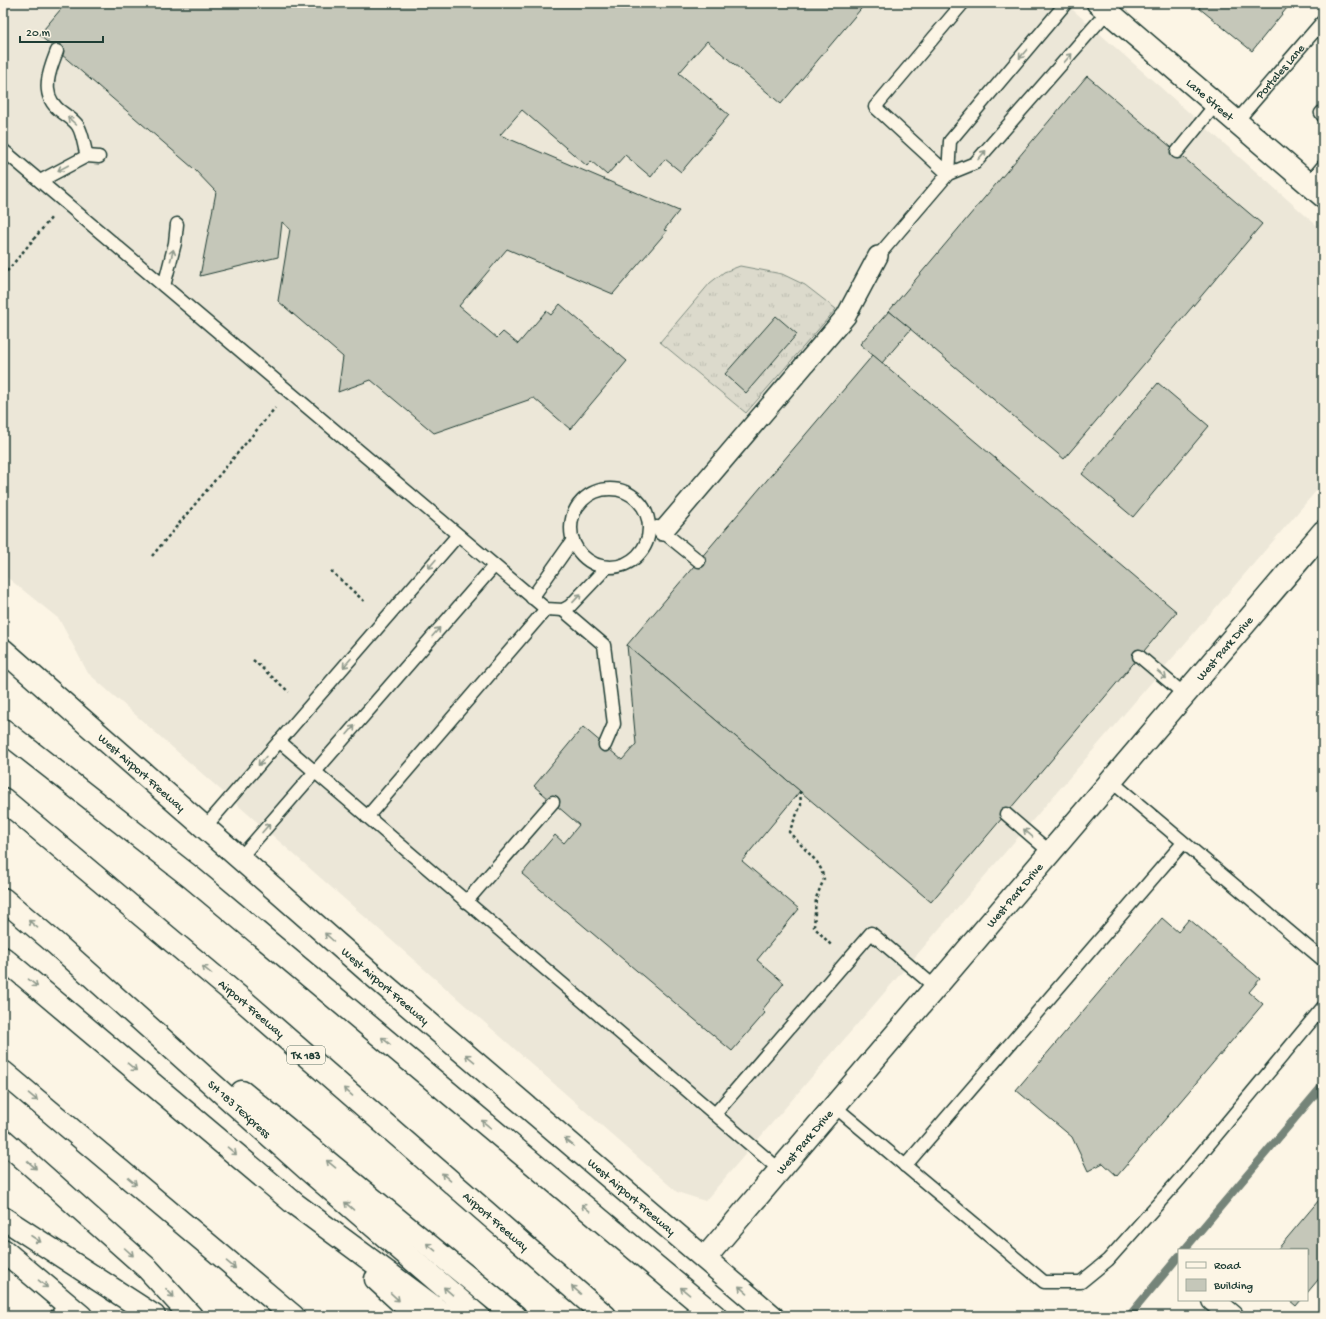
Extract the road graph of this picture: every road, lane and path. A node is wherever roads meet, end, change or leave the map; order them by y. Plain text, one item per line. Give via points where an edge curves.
1 (963, 3) edge
2 (1066, 3) edge
3 (1103, 7) edge
4 (1323, 21) edge
5 (58, 51) dead end
6 (1216, 104) junction
7 (1323, 111) edge
8 (1323, 116) edge
9 (1236, 122) junction
10 (3, 150) edge
11 (1177, 152) dead end
12 (87, 156) junction
13 (99, 157) dead end
14 (1323, 166) edge
15 (948, 174) junction
16 (40, 181) junction
17 (1316, 190) edge
18 (53, 217) dead end
19 (177, 224) dead end
20 (878, 256) joint
21 (3, 276) edge
22 (164, 286) junction
23 (275, 408) dead end
24 (656, 526) junction
25 (1323, 532) edge
26 (458, 535) junction
27 (574, 540) junction
28 (152, 556) dead end
29 (699, 561) dead end
30 (494, 566) junction
31 (607, 567) junction
32 (331, 571) dead end
33 (532, 598) junction
34 (365, 602) dead end
35 (546, 609) junction
36 (563, 610) junction
37 (3, 650) edge
38 (1139, 656) dead end
39 (3, 657) edge
40 (252, 660) dead end
41 (40, 682) junction
42 (289, 692) dead end
43 (1184, 694) junction
44 (3, 730) edge
45 (279, 741) junction
46 (605, 745) dead end
47 (314, 772) junction
48 (1111, 781) junction
49 (800, 791) dead end
50 (3, 799) edge
51 (553, 802) dead end
52 (1006, 814) dead end
53 (367, 817) junction
54 (206, 827) junction
55 (1183, 843) junction
56 (1050, 852) junction
57 (240, 858) junction
58 (3, 899) edge
59 (466, 902) junction
60 (56, 944) junction
61 (832, 946) dead end
62 (3, 958) edge
63 (1323, 960) edge
64 (935, 987) junction
65 (1323, 1007) edge
66 (3, 1072) edge
67 (834, 1106) junction
68 (715, 1114) junction
69 (3, 1140) edge
70 (905, 1166) junction
71 (780, 1170) junction
72 (295, 1204) junction
73 (3, 1218) edge
74 (3, 1250) edge
75 (705, 1258) junction
76 (1214, 1301) edge
77 (68, 1312) edge
78 (154, 1316) edge
79 (191, 1316) edge
80 (293, 1316) edge
81 (416, 1316) edge
82 (446, 1316) edge
83 (478, 1316) edge
84 (515, 1316) edge
85 (605, 1316) edge
86 (715, 1316) edge
87 (772, 1316) edge
88 (1232, 1316) edge

1 - 15 lane via 875,108
2 -> 15 lane via 950,141
3 - 6 main road, Lane Street
15 -> 3 lane via 975,163
4 - 9 lane, Portales Lane
12 -> 5 lane via 78,126 56,107 50,98 48,76
6 - 9 main road, Lane Street
6 - 11 lane
7 - 8 lane
9 - 17 main road, Lane Street
10 - 16 lane
12 - 13 lane
12 -> 16 lane
14 - 17 lane
15 - 20 lane
16 - 22 lane
18 - 21 path
22 -> 19 lane
20 - 24 street via 846,316
22 - 26 lane
23 - 28 path
24 - 27 lane via 636,498 624,491 600,490 588,495 573,515 571,528
24 - 29 lane
24 - 31 lane via 649,533 645,546 637,556 618,566
25 - 43 main road, West Park Drive
26 - 30 lane
26 -> 45 lane
27 - 31 lane via 587,559
27 - 33 lane
30 - 33 lane
47 -> 30 lane
36 -> 31 lane via 570,606
32 - 34 path
33 - 35 lane
35 - 36 lane
35 - 53 lane
36 - 46 lane via 604,645 614,724
37 - 41 main road, West Airport Freeway
38 -> 43 lane
39 - 41 main road
40 - 42 path
41 - 54 main road, West Airport Freeway
43 - 48 main road, West Park Drive
86 -> 44 main road via 192,878
45 - 47 lane
45 -> 54 lane
47 - 53 lane
57 -> 47 lane
48 - 55 lane
48 - 56 main road, West Park Drive
49 - 61 path via 801,805 789,832 817,862 821,870 824,879 816,898 814,927
85 -> 50 main road, Airport Freeway / TX 183 via 246,1003
51 - 59 lane
56 -> 52 lane
53 - 59 lane
54 - 57 main road, West Airport Freeway
55 - 63 lane
55 - 70 lane
56 - 64 main road, West Park Drive
75 -> 57 main road, West Airport Freeway via 368,971
60 -> 58 main road, SH 183 TEXpress
59 - 68 lane
83 -> 60 main road, SH 183 TEXpress via 306,1168
84 -> 60 main road via 318,1153
62 -> 72 main road
64 - 67 main road, West Park Drive
64 - 68 lane via 871,933
65 - 70 lane via 1180,1179 1108,1260 1081,1282 1044,1282
66 -> 80 main road
67 - 70 lane
67 - 71 main road, West Park Drive
68 - 71 lane
69 -> 79 main road via 148,1269
71 - 75 main road, West Park Drive
72 -> 81 main road
72 - 82 main road
73 -> 78 main road
74 -> 77 main road
87 -> 75 main road, West Airport Freeway
76 - 88 main road

